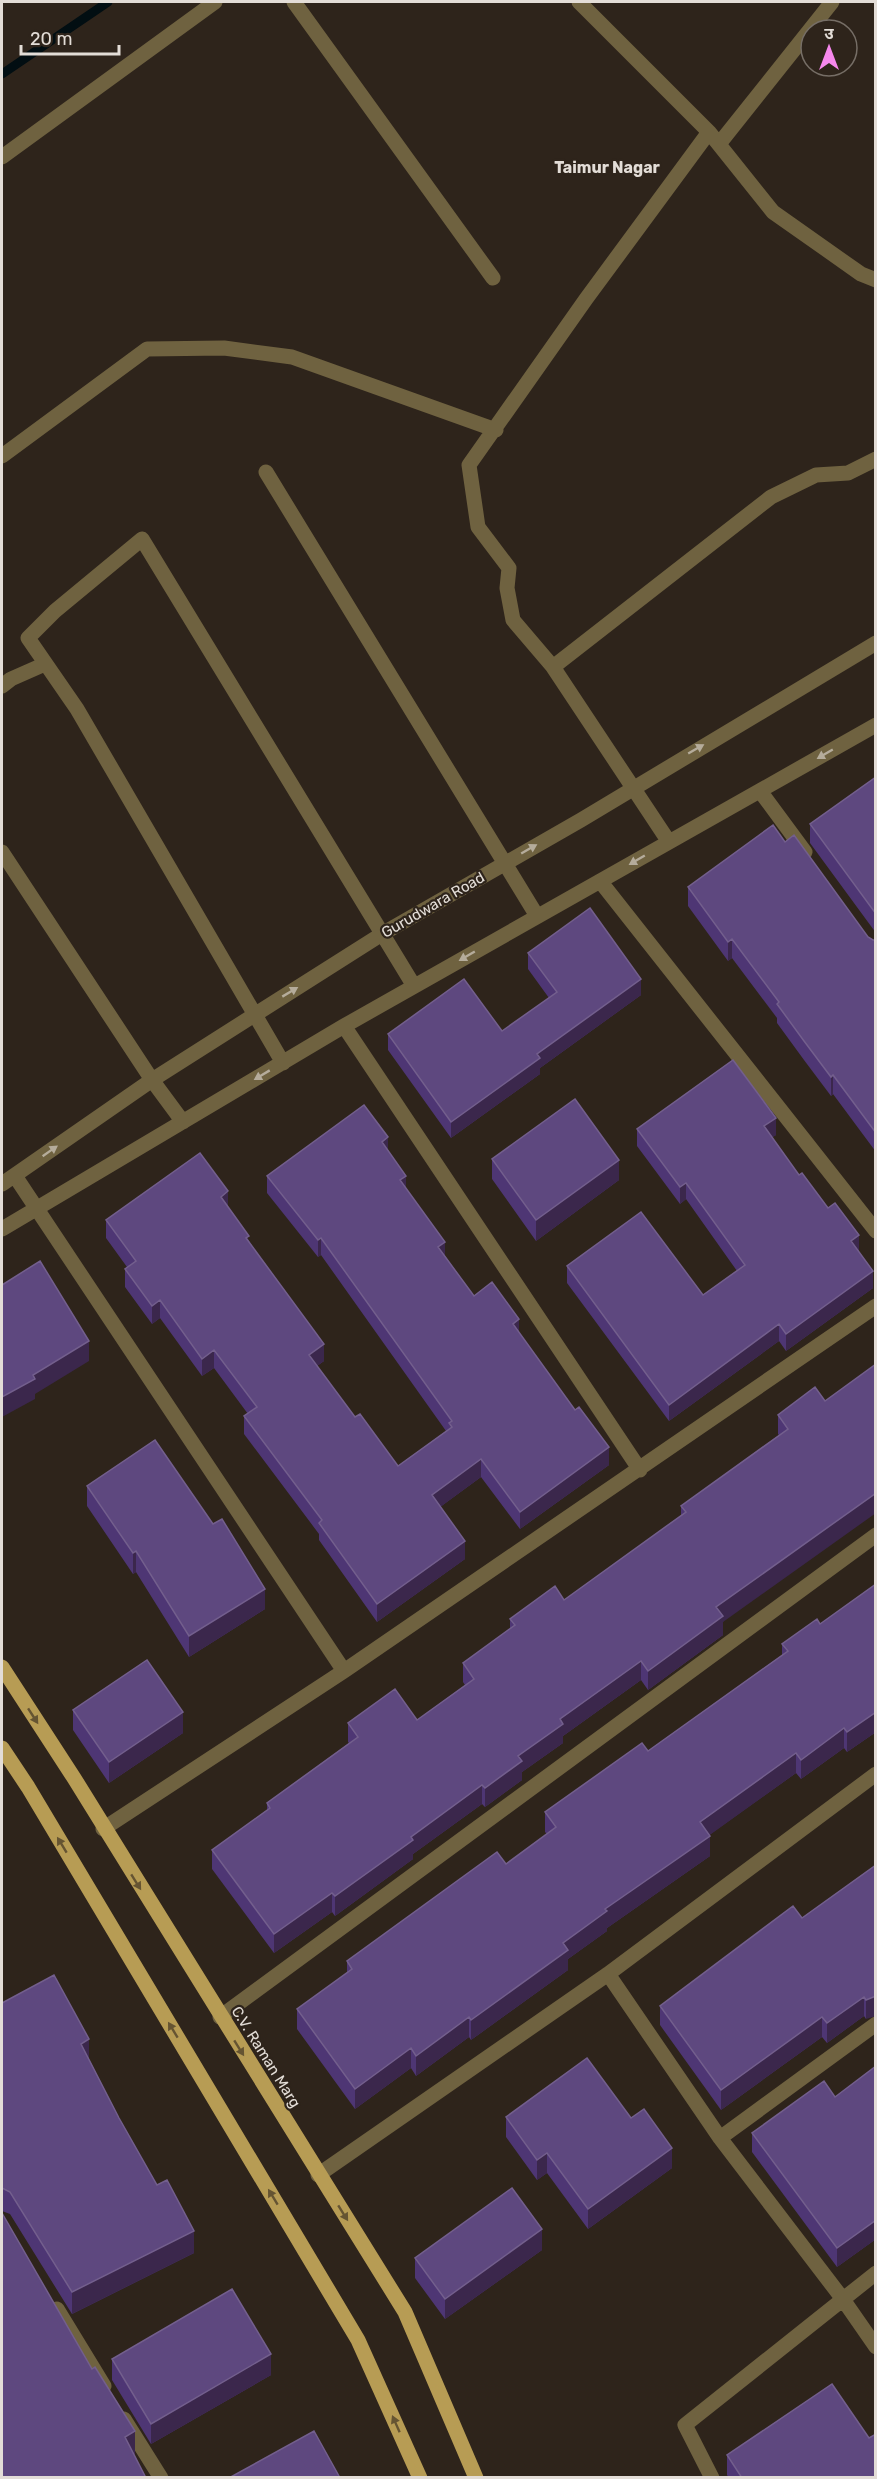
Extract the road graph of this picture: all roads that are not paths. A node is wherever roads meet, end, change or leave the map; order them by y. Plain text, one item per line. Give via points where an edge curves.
1 (215, 2) edge
2 (294, 2) edge
3 (579, 2) edge
4 (832, 2) edge
5 (714, 138) junction
6 (2, 157) edge
7 (493, 278) dead end
8 (876, 280) edge
9 (496, 429) junction
10 (2, 456) edge
11 (876, 459) edge
12 (266, 472) dead end
13 (876, 643) edge
14 (45, 664) junction
15 (553, 667) junction
16 (2, 686) edge
17 (876, 725) edge
18 (632, 787) junction
19 (760, 792) junction
20 (669, 842) junction
21 (2, 852) edge
22 (505, 863) junction
23 (815, 866) edge
24 (600, 881) junction
25 (537, 916) junction
26 (382, 934) junction
27 (414, 987) junction
28 (255, 1013) junction
29 (344, 1026) junction
30 (283, 1063) junction
31 (152, 1080) junction
32 (183, 1122) junction
33 (8, 1180) edge
34 (35, 1209) junction
35 (2, 1229) edge
36 (876, 1231) edge
37 (876, 1306) edge
38 (640, 1470) junction
39 (876, 1534) edge
40 (2, 1667) edge
41 (344, 1671) junction
42 (2, 1748) edge
43 (876, 1774) edge
44 (103, 1829) junction
45 (608, 1974) junction
46 (220, 2017) junction
47 (876, 2024) edge
48 (720, 2138) junction
49 (318, 2175) junction
50 (876, 2273) edge
51 (842, 2298) junction
52 (50, 2299) edge
53 (876, 2347) edge
54 (160, 2478) edge
55 (420, 2478) edge
56 (476, 2478) edge
57 (712, 2478) edge

1 - 6 street
2 - 7 street
3 - 5 street
4 - 5 street
5 - 8 street via 773,212 861,274
5 - 9 street via 586,299
9 - 10 street via 292,357 224,348 147,349
9 - 15 street via 469,465 478,527 509,568 507,588 513,620
11 - 15 street via 848,473 816,475 771,497
12 - 22 street
18 -> 13 street, Gurudwara Road
14 - 16 street
14 - 26 street via 28,638 142,539
14 - 28 street via 77,709
15 - 18 street
17 -> 19 street
18 - 20 street
22 -> 18 street, Gurudwara Road
19 - 20 street
19 - 23 street
20 -> 24 street
21 - 31 street
22 - 25 street
22 - 26 street, Gurudwara Road
24 - 25 street
24 - 36 street
25 -> 27 street
26 - 27 street
28 -> 26 street, Gurudwara Road
27 - 29 street
28 - 30 street
28 - 31 street, Gurudwara Road
29 - 30 street
29 - 38 street
30 -> 32 street
31 - 32 street
33 -> 31 street, Gurudwara Road
32 - 34 street
33 - 34 street
34 - 35 street
34 - 41 street
37 - 38 street
38 - 41 street
39 - 46 street
40 -> 44 main road, C.V. Raman Marg
41 - 44 street
55 -> 42 main road via 358,2340
43 - 45 street
44 -> 46 main road, C.V. Raman Marg
45 - 48 street
45 - 49 street
46 -> 49 main road, C.V. Raman Marg
47 - 48 street
48 - 51 street
49 -> 56 main road, C.V. Raman Marg via 405,2312
50 - 51 street
51 - 53 street
51 - 57 street via 685,2425
52 - 54 street

